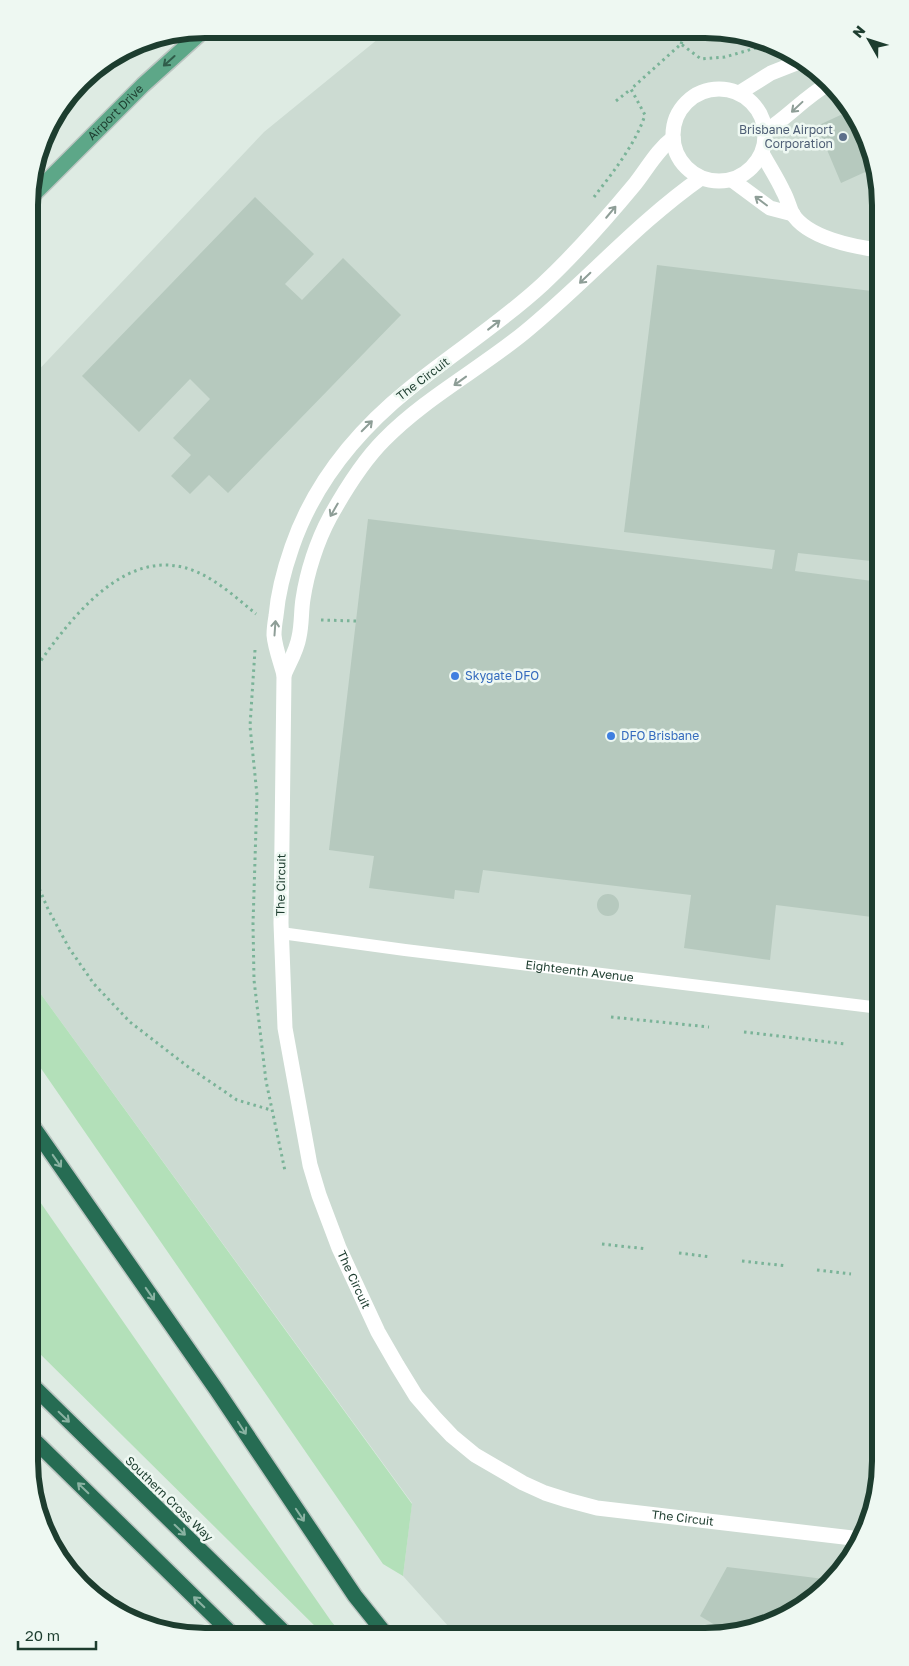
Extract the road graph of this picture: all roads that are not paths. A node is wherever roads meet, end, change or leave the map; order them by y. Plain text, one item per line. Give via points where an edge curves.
1 (195, 38) edge
2 (794, 64) edge
3 (823, 87) edge
4 (739, 93) junction
5 (766, 130) junction
6 (673, 138) junction
7 (762, 153) junction
8 (701, 178) junction
9 (732, 180) junction
10 (39, 189) edge
11 (793, 214) junction
12 (872, 249) edge
13 (284, 676) junction
14 (281, 933) junction
15 (871, 1007) edge
16 (38, 1134) edge
17 (38, 1391) edge
18 (38, 1444) edge
19 (852, 1539) edge
20 (226, 1628) edge
21 (280, 1628) edge
22 (381, 1628) edge

1 -> 10 main road, Airport Drive
2 - 4 street via 771,73
3 -> 5 street via 781,122
4 - 5 street via 762,115
4 - 6 street via 714,89 690,99 674,123
5 - 7 street
6 - 8 street via 681,162
13 -> 6 street, The Circuit via 274,636 278,596 298,527 326,477 348,447 389,406 496,325 543,284 606,218
7 - 9 street via 755,165
7 - 11 street
8 - 9 street via 716,182
8 -> 13 street, The Circuit via 650,218 525,333 401,424 370,455 341,498 319,542 303,600 299,638
11 -> 9 street via 770,208
11 - 12 street via 825,237
13 - 14 street, The Circuit
14 - 15 lane, Eighteenth Avenue
14 - 19 street, The Circuit via 285,1028 310,1165 319,1195 339,1248 378,1332 411,1388 435,1418 475,1455 495,1468 567,1500 597,1508
16 -> 22 highway via 216,1388 355,1596
17 -> 21 highway, Southern Cross Way
20 -> 18 highway

